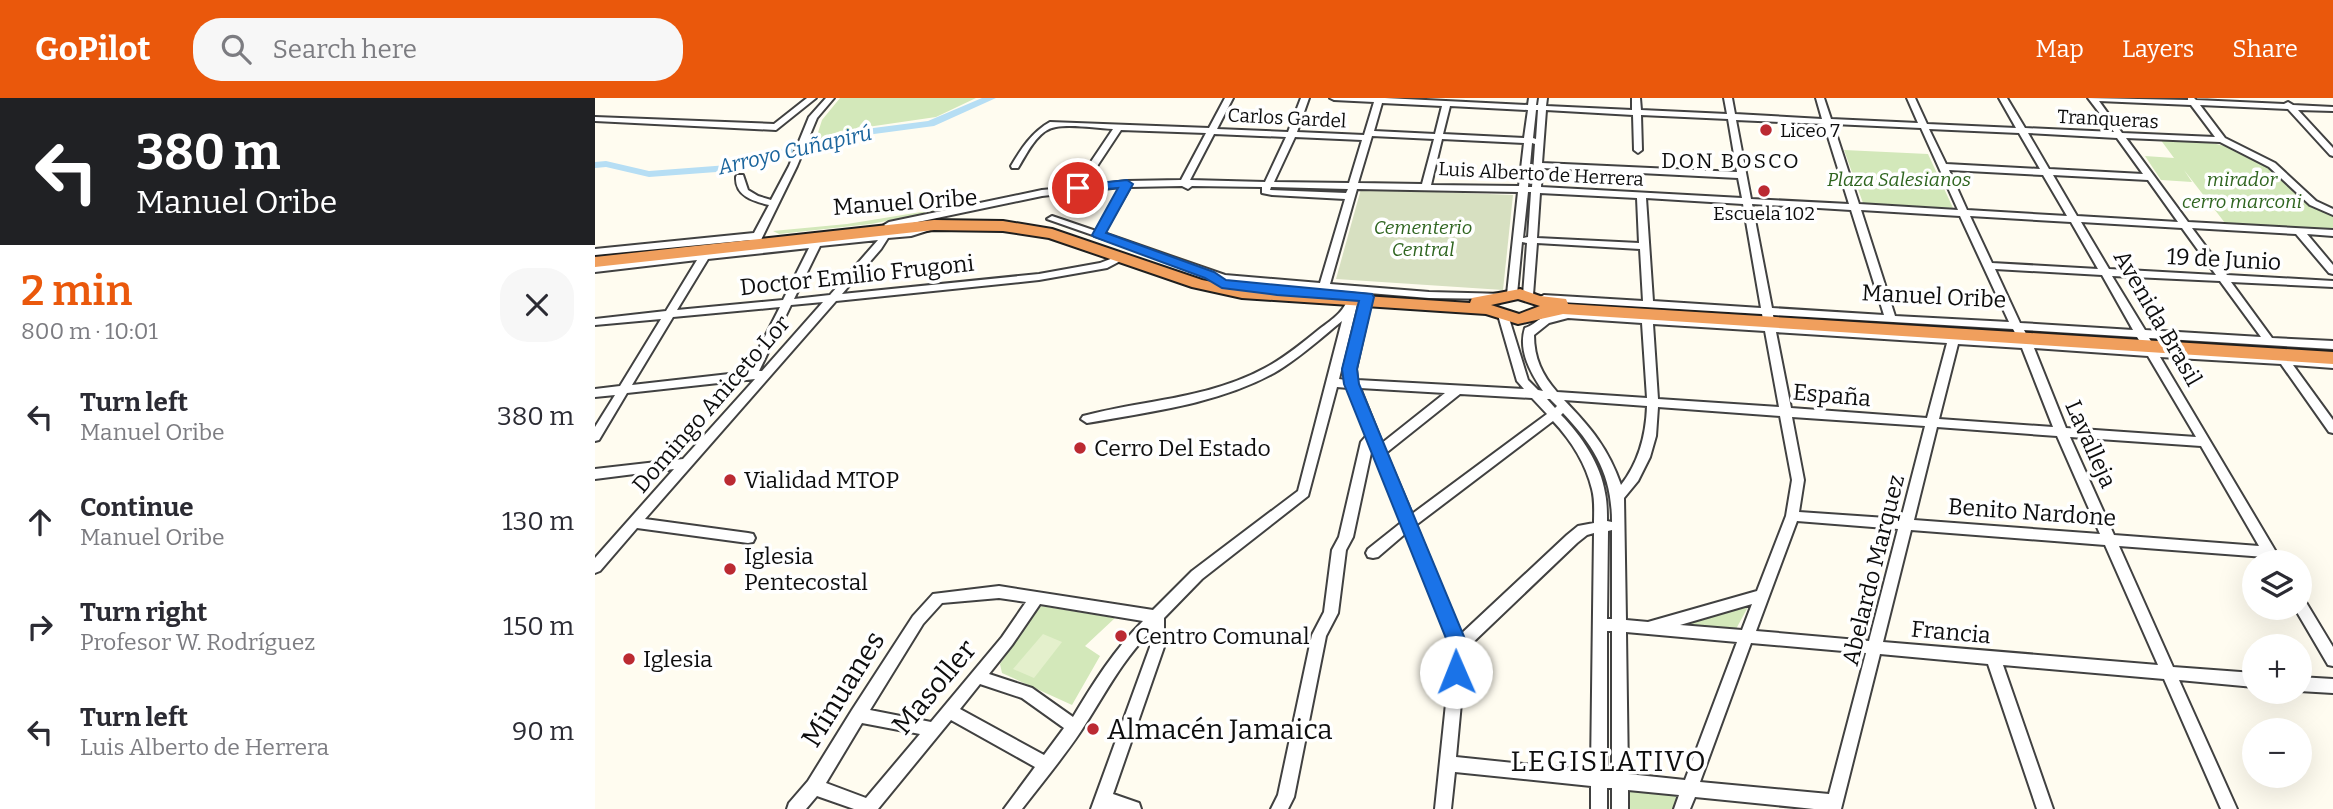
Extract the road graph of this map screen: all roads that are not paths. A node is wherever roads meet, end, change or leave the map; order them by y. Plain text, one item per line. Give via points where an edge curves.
1 (812, 98) edge
2 (830, 98) edge
3 (1230, 98) edge
4 (1305, 98) edge
5 (1334, 98) edge
6 (1636, 98) edge
7 (1728, 98) edge
8 (1820, 98) edge
9 (1911, 98) edge
10 (2003, 98) edge
11 (2092, 98) edge
12 (2281, 98) edge
13 (1379, 99) edge
14 (2192, 100) edge
15 (1447, 103) junction
16 (1532, 103) edge
17 (1543, 103) edge
18 (2290, 107) junction
19 (2333, 109) edge
20 (1636, 112) junction
21 (1731, 117) junction
22 (595, 120) edge
23 (1827, 121) junction
24 (1119, 126) junction
25 (1924, 126) junction
26 (2023, 130) junction
27 (1213, 131) junction
28 (1292, 134) junction
29 (1367, 136) junction
30 (2120, 136) junction
31 (1438, 137) junction
32 (2222, 140) junction
33 (1533, 141) junction
34 (1638, 150) dead end
35 (2333, 152) edge
36 (1537, 165) junction
37 (1016, 166) dead end
38 (1943, 167) junction
39 (2046, 172) junction
40 (1741, 175) junction
41 (740, 177) dead end
42 (2149, 177) junction
43 (1427, 181) junction
44 (1184, 183) junction
45 (1127, 184) junction
46 (1325, 184) junction
47 (1352, 184) junction
48 (1266, 187) junction
49 (1078, 188) junction
50 (1293, 189) junction
51 (1518, 189) junction
52 (1535, 190) junction
53 (1322, 194) junction
54 (1349, 195) junction
55 (1641, 196) junction
56 (1745, 202) junction
57 (773, 203) junction
58 (1855, 207) junction
59 (969, 212) junction
60 (2333, 212) edge
61 (1964, 213) junction
62 (1052, 219) dead end
63 (2073, 219) junction
64 (936, 223) junction
65 (2184, 225) junction
66 (887, 231) junction
67 (2300, 232) junction
68 (2333, 233) edge
69 (1098, 235) junction
70 (1518, 239) junction
71 (1532, 240) junction
72 (755, 243) junction
73 (816, 244) junction
74 (1644, 246) junction
75 (595, 252) edge
76 (704, 257) junction
77 (1121, 258) junction
78 (595, 260) edge
79 (1988, 266) junction
80 (595, 269) edge
81 (2333, 271) edge
82 (2105, 272) junction
83 (2224, 278) junction
84 (1216, 279) junction
85 (2333, 284) edge
86 (1324, 285) junction
87 (833, 298) junction
88 (1519, 300) junction
89 (1358, 302) junction
90 (1649, 302) junction
91 (786, 303) junction
92 (669, 315) junction
93 (1891, 319) junction
94 (1770, 320) junction
95 (1647, 321) junction
96 (595, 322) edge
97 (2022, 335) junction
98 (1528, 336) junction
99 (1953, 341) junction
100 (2269, 341) junction
101 (2148, 344) junction
102 (2333, 345) edge
103 (2333, 351) edge
104 (2333, 358) edge
105 (2284, 361) junction
106 (2333, 364) edge
107 (766, 374) junction
108 (751, 375) junction
109 (1332, 383) junction
110 (1352, 384) junction
111 (624, 390) junction
112 (1457, 390) junction
113 (595, 393) edge
114 (1534, 394) junction
115 (1553, 397) junction
116 (1652, 404) junction
117 (1559, 410) junction
118 (1785, 412) junction
119 (1087, 419) dead end
120 (1932, 424) junction
121 (2333, 429) edge
122 (2062, 433) junction
123 (1374, 435) junction
124 (595, 437) edge
125 (2204, 442) junction
126 (1380, 451) junction
127 (688, 463) junction
128 (595, 474) edge
129 (1618, 497) junction
130 (1792, 516) junction
131 (1410, 522) junction
132 (634, 523) junction
133 (1904, 524) junction
134 (1601, 525) junction
135 (1618, 526) junction
136 (748, 538) dead end
137 (2110, 539) junction
138 (2268, 550) edge
139 (1373, 554) dead end
140 (2242, 554) edge
141 (595, 567) edge
142 (1762, 595) junction
143 (1037, 597) junction
144 (1157, 617) junction
145 (2309, 620) edge
146 (1601, 624) junction
147 (1619, 627) junction
148 (1644, 629) junction
149 (1744, 638) junction
150 (1459, 646) junction
151 (1875, 648) junction
152 (1994, 659) junction
153 (2333, 660) edge
154 (2171, 673) junction
155 (978, 677) junction
156 (2242, 679) edge
157 (2312, 685) edge
158 (2333, 686) edge
159 (948, 711) junction
160 (857, 715) junction
161 (1075, 727) junction
162 (932, 729) junction
163 (1447, 764) junction
164 (1047, 765) junction
165 (1599, 780) junction
166 (1619, 781) junction
167 (814, 787) junction
168 (1689, 790) junction
169 (1101, 804) edge
170 (1834, 806) edge
171 (795, 809) edge
172 (867, 809) edge
173 (1012, 809) edge
174 (1133, 809) edge
175 (1279, 809) edge
176 (1443, 809) edge
177 (1599, 809) edge
178 (1619, 809) edge
179 (1682, 809) edge
180 (2045, 809) edge
181 (2229, 809) edge

1 - 22 street via 776,127
2 - 57 street via 813,117
3 - 27 street
4 - 28 street
5 - 13 street
6 - 20 street
7 - 21 street
8 - 23 street
9 - 25 street, Lavalleja
10 - 26 street, Avenida Brasil
11 - 14 street
11 - 30 street
12 - 18 street
13 - 15 street
13 - 29 street
14 - 18 street
14 - 32 street
15 - 16 street
15 - 31 street
16 - 17 street, Tranqueras
16 - 33 street
17 - 20 street, Tranqueras
17 - 33 street
18 - 19 street
18 - 35 street
20 - 21 street, Tranqueras
20 - 34 street
21 - 23 street, Tranqueras
21 - 40 street
23 - 25 street, Tranqueras
23 - 58 street
24 - 27 street, Carlos Gardel
24 - 37 street, Carlos Gardel via 1050,125 1026,148
24 - 49 street
25 - 26 street, Tranqueras
25 - 38 street, Lavalleja
26 - 30 street, Tranqueras
26 - 39 street, Avenida Brasil
27 - 28 street, Carlos Gardel
27 - 44 street
28 - 29 street, Carlos Gardel
28 - 48 street
29 - 31 street, Carlos Gardel
29 - 47 street
30 - 32 street, Tranqueras
30 - 42 street
31 - 33 street, Carlos Gardel
31 - 43 street
32 - 60 street via 2272,165 2313,203
33 - 36 street
33 - 51 street
36 - 40 street
36 - 52 street
38 - 39 street
38 - 61 street, Lavalleja
39 - 42 street
39 - 63 street, Avenida Brasil
40 - 56 street
41 - 57 street via 743,192
42 - 65 street
43 - 47 street, Luis Alberto de Herrera
43 - 51 street, Luis Alberto de Herrera
44 - 45 street, Luis Alberto de Herrera
44 - 48 street, Luis Alberto de Herrera
45 - 49 street, Luis Alberto de Herrera
45 - 69 street
46 - 47 street, Luis Alberto de Herrera
46 - 50 street, Luis Alberto de Herrera
46 - 53 street
47 - 54 street
48 - 50 street, Luis Alberto de Herrera
49 - 59 street, Luis Alberto de Herrera
50 - 53 street
51 - 52 street, Luis Alberto de Herrera
51 - 70 street
52 - 55 street, Luis Alberto de Herrera
52 - 71 street
53 - 54 street
54 - 86 street
55 - 56 street, Luis Alberto de Herrera
55 - 74 street
56 - 58 street, Luis Alberto de Herrera
56 - 94 street
57 - 72 street
58 - 61 street, Luis Alberto de Herrera
58 - 93 street
59 - 64 highway, Manuel Oribe
59 - 66 street
59 - 84 highway, Manuel Oribe via 1067,232 1166,269
61 - 63 street, Luis Alberto de Herrera
61 - 79 street, Lavalleja
62 - 69 street, Manuel Oribe
63 - 65 street, Luis Alberto de Herrera
63 - 82 street, Avenida Brasil
64 - 66 highway, Manuel Oribe
64 - 72 highway, Manuel Oribe
64 - 77 highway, Manuel Oribe via 1036,230
65 - 67 street, Luis Alberto de Herrera
65 - 83 street
66 - 72 highway, Manuel Oribe
66 - 73 street
66 - 87 street, Domingo Aniceto Lor
67 - 68 street, Luis Alberto de Herrera
67 - 81 street
69 - 84 street, Manuel Oribe
70 - 71 street
70 - 88 street
71 - 74 street
71 - 88 street
72 - 73 street
72 - 75 street
72 - 76 street
72 - 78 highway, Manuel Oribe
73 - 91 street
74 - 90 street
76 - 80 street
76 - 92 street
77 - 87 street, Doctor Emilio Frugoni via 1059,275
77 - 89 highway, Manuel Oribe via 1220,289
79 - 82 street, 19 de Junio
79 - 97 street, Lavalleja
82 - 83 street, 19 de Junio
82 - 101 street, Avenida Brasil
83 - 85 street, 19 de Junio
83 - 100 street
84 - 86 street, Manuel Oribe
84 - 89 highway, Manuel Oribe
86 - 88 street, Manuel Oribe
87 - 91 street, Doctor Emilio Frugoni
87 - 107 street, Domingo Aniceto Lor
88 - 89 highway, Manuel Oribe
88 - 90 street, Manuel Oribe
88 - 94 highway, Manuel Oribe via 1563,309
88 - 98 street
88 - 114 street via 1520,374
89 - 109 street
89 - 110 street
89 - 119 street via 1277,366 1257,376 1145,409
90 - 94 street, Manuel Oribe
91 - 92 street, Doctor Emilio Frugoni
91 - 108 street
92 - 96 street, Doctor Emilio Frugoni
92 - 111 street
93 - 94 street, Manuel Oribe
93 - 97 street, Manuel Oribe
94 - 95 street
94 - 97 highway, Manuel Oribe
94 - 99 street
94 - 118 street
95 - 98 street via 1556,316 1537,325
95 - 116 street
97 - 99 street
97 - 101 street
97 - 101 street, Manuel Oribe
97 - 101 highway, Manuel Oribe
97 - 122 street, Lavalleja
98 - 115 street via 1534,366
99 - 120 street, Abelardo Marquez
100 - 101 street, Manuel Oribe
100 - 102 street, Manuel Oribe
101 - 103 highway, Manuel Oribe
101 - 104 highway, Manuel Oribe
101 - 105 street
101 - 125 street, Avenida Brasil
105 - 106 street
105 - 121 street
107 - 108 street
107 - 127 street, Domingo Aniceto Lor
108 - 111 street
109 - 110 street, España
109 - 144 street via 1304,493 1197,575
110 - 112 street, España
110 - 123 street
111 - 113 street
111 - 124 street
112 - 114 street, España
112 - 126 street
114 - 115 street, España
114 - 117 street
115 - 116 street, España
115 - 117 street
116 - 118 street, España
116 - 129 street via 1651,440 1629,485
117 - 129 street via 1603,454
117 - 131 street
117 - 134 street via 1594,475
118 - 120 street, España
118 - 130 street via 1798,480
120 - 122 street, España
120 - 133 street, Abelardo Marquez
122 - 125 street, España
122 - 137 street, Lavalleja
123 - 126 street
123 - 175 street via 1367,442 1346,537 1339,550 1331,613 1319,635 1286,797
125 - 138 street, Avenida Brasil
126 - 131 street
127 - 128 street
127 - 132 street, Domingo Aniceto Lor
129 - 135 street
130 - 133 street, Benito Nardone
130 - 142 street
131 - 139 street
131 - 150 street
132 - 136 street
132 - 141 street, Domingo Aniceto Lor
133 - 137 street, Benito Nardone
133 - 151 street, Abelardo Marquez
134 - 135 street
134 - 146 street
134 - 150 street via 1571,539
135 - 147 street
137 - 140 street, Benito Nardone
137 - 154 street, Lavalleja
142 - 148 street, Francia
142 - 149 street
143 - 144 street
143 - 155 street, Masoller
143 - 160 street, Minuanes via 999,592 937,598
144 - 161 street via 1111,667
144 - 169 street via 1157,647
145 - 153 street
146 - 147 street, Francia
146 - 165 street
147 - 148 street, Francia
147 - 166 street
148 - 149 street, Francia
149 - 151 street, Francia
149 - 168 street
150 - 163 street
151 - 152 street, Francia
151 - 170 street, Abelardo Marquez
152 - 154 street, Francia
152 - 180 street
154 - 156 street, Francia
154 - 181 street, Lavalleja
155 - 159 street, Masoller
155 - 161 street via 1027,694
157 - 158 street
159 - 162 street, Masoller
159 - 164 street
160 - 162 street
160 - 167 street, Minuanes
161 - 164 street
162 - 172 street, Masoller
163 - 165 street
163 - 176 street
164 - 173 street
165 - 166 street
165 - 177 street
166 - 168 street
166 - 178 street
167 - 171 street, Minuanes
167 - 172 street
168 - 170 street
168 - 179 street
169 - 174 street

